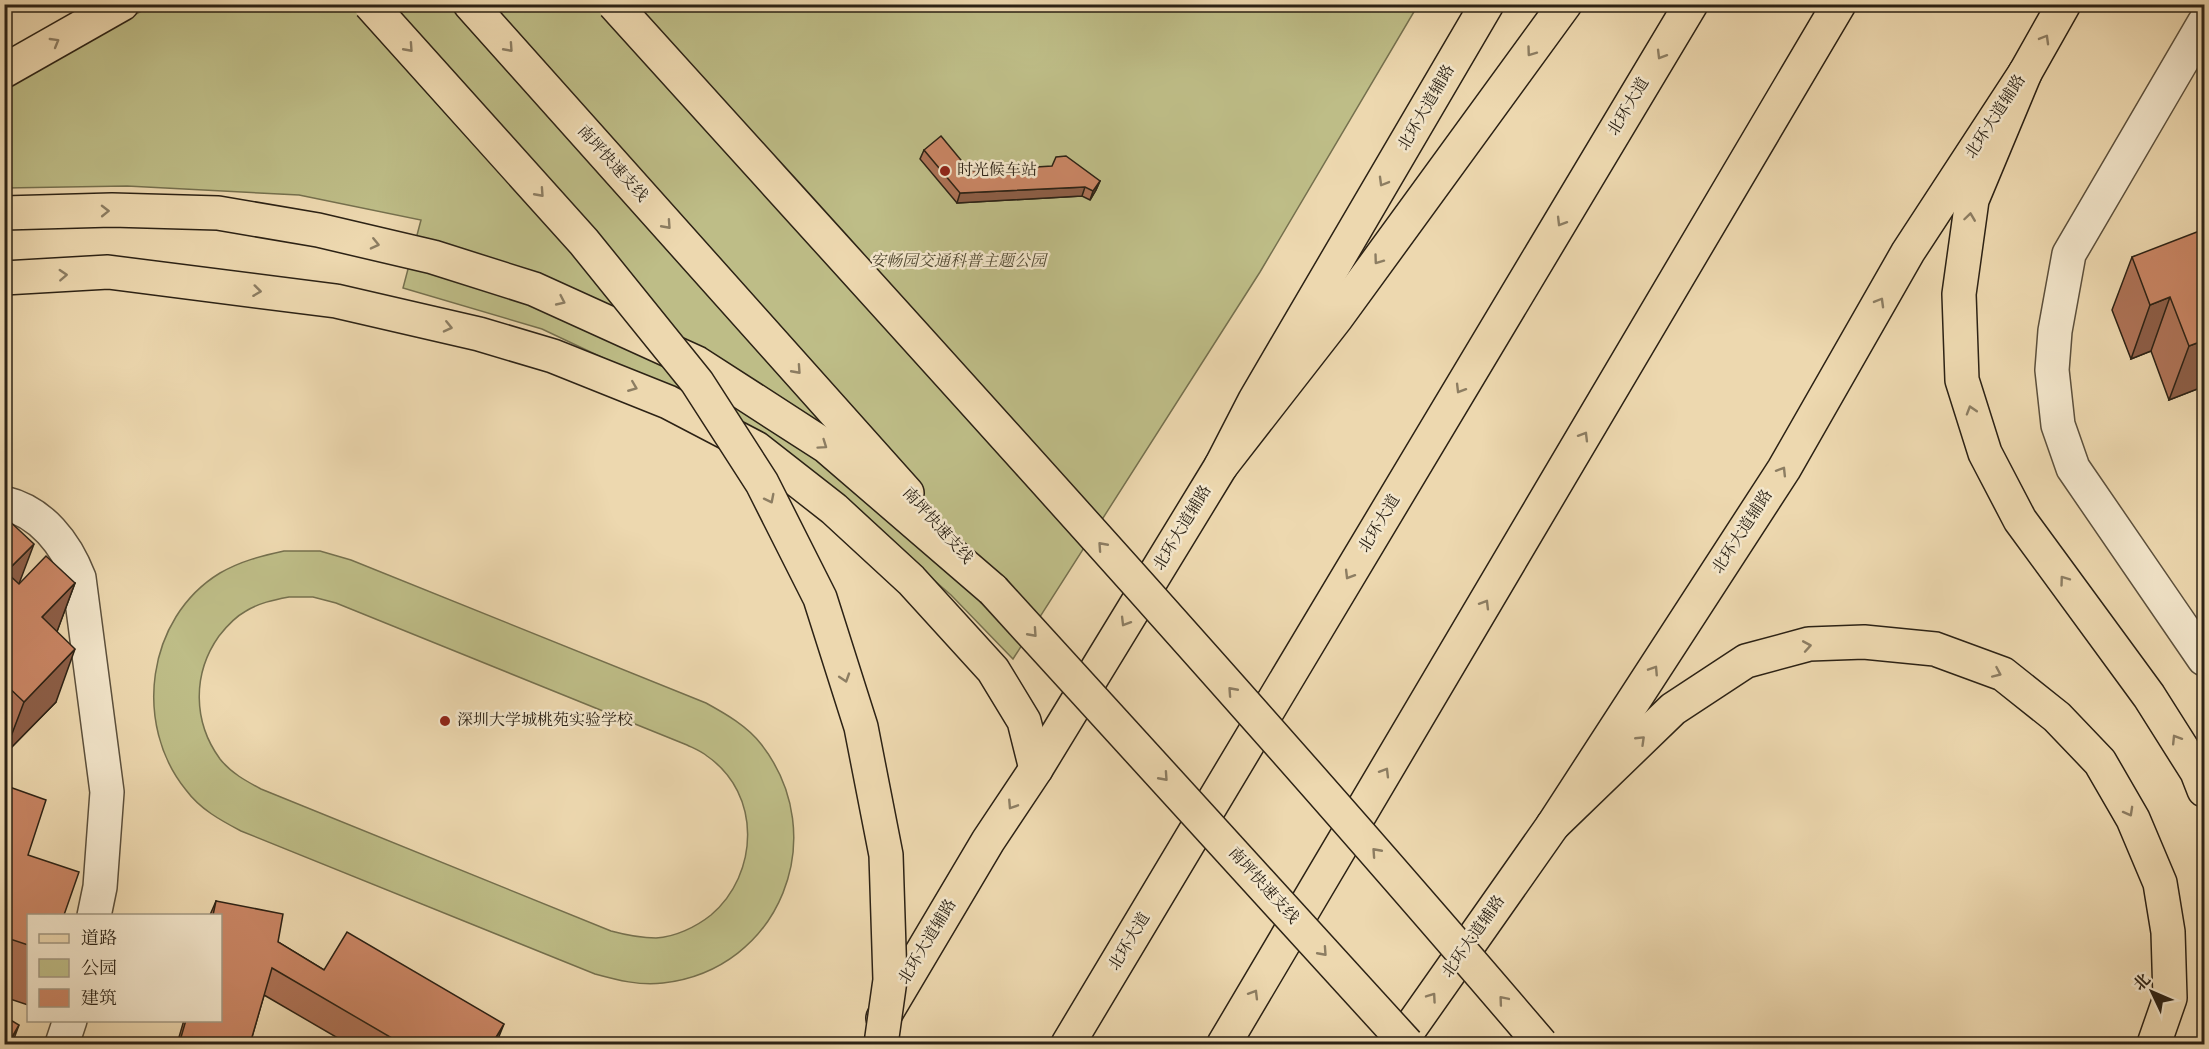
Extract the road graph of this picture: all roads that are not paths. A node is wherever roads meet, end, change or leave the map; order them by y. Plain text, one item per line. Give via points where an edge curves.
1 (122, 4) edge
2 (370, 4) edge
3 (470, 4) edge
4 (614, 4) edge
5 (1487, 4) edge
6 (1565, 4) edge
7 (1691, 4) edge
8 (1839, 4) edge
9 (2064, 4) edge
10 (2205, 23) edge
11 (4, 71) edge
12 (2025, 73) junction
13 (4, 213) edge
14 (4, 278) edge
15 (1221, 466) junction
16 (4, 503) edge
17 (993, 590) junction
18 (2205, 659) edge
19 (1036, 768) junction
20 (2205, 790) edge
21 (1553, 825) junction
22 (94, 914) edge
23 (69, 1022) edge
24 (62, 1044) edge
25 (867, 1044) edge
26 (881, 1044) edge
27 (1068, 1044) edge
28 (1224, 1044) edge
29 (1399, 1044) edge
30 (1407, 1044) edge
31 (1541, 1044) edge
32 (2154, 1044) edge

11 -> 1 main road
2 -> 26 main road, bridge via 584,242 697,382 762,483 820,598 861,727 886,855 890,980
3 -> 17 main road, 南坪快速支线
31 -> 4 main road, bridge via 1392,870
5 -> 15 main road, 北环大道辅路 via 1261,390
6 -> 15 main road
7 -> 27 main road, 北环大道
28 -> 8 main road
12 -> 9 main road, 北环大道辅路
10 - 18 lane via 2069,254 2052,370 2058,425 2073,468
20 -> 12 main road via 2149,696 2020,520 1985,453 1962,380 1959,294 1972,200
21 -> 12 main road, 北环大道辅路 via 1784,469 1908,252
13 -> 17 main road, bridge via 218,213 318,230 433,257 534,289 697,363 827,447
14 -> 19 main road via 108,272 336,301 479,334 553,356 668,402 756,448 834,509 911,580 993,670 1024,721
15 -> 19 main road, 北环大道辅路
16 - 22 lane via 45,525 66,550 79,578 107,792
17 -> 30 main road, 南坪快速支线, bridge
19 -> 25 main road, 北环大道辅路
29 -> 21 main road, 北环大道辅路
21 -> 32 main road via 1673,708 1746,661 1809,644 1864,642 1935,650 1984,667 2003,674 2057,717 2100,762 2133,819 2160,883 2168,932 2170,998
23 - 24 lane

